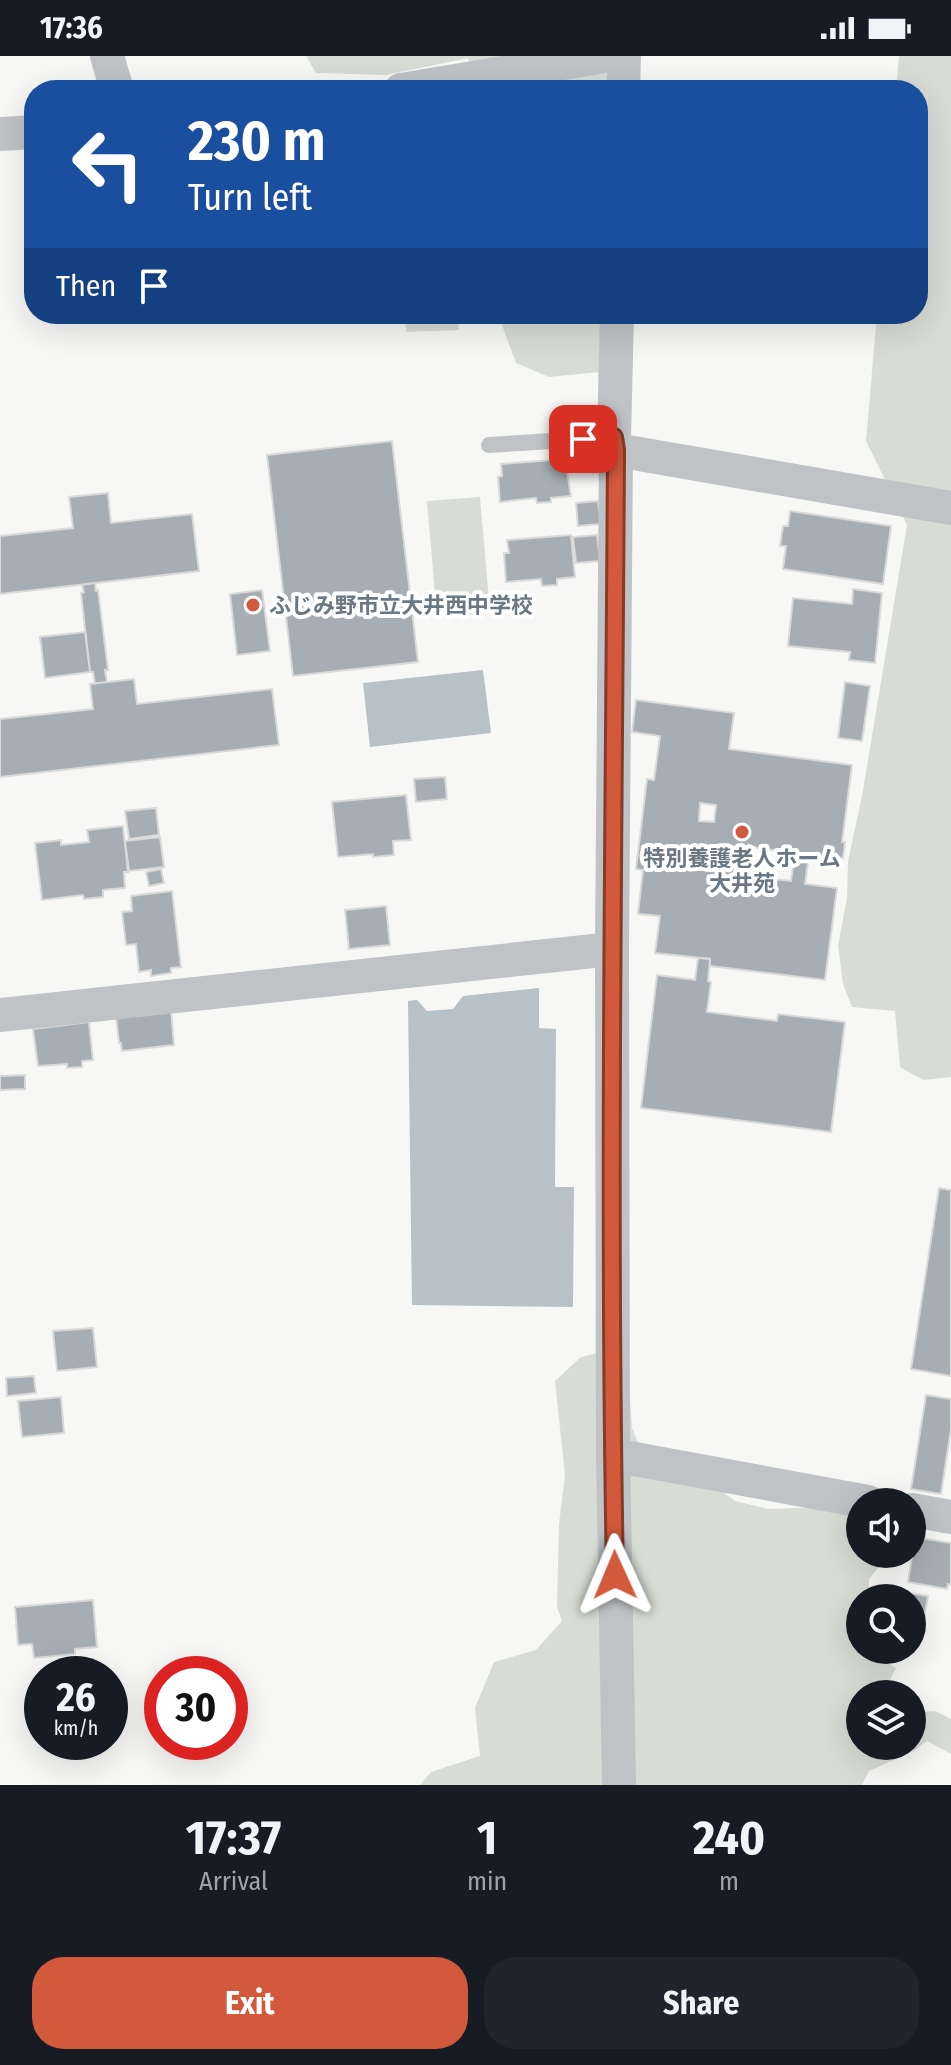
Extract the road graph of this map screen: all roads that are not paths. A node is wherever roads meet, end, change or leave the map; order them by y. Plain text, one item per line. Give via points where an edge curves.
1 (107, 56) edge
2 (605, 56) edge
3 (624, 56) edge
4 (114, 80) edge
5 (461, 80) edge
6 (623, 80) edge
7 (24, 133) edge
8 (0, 134) edge
9 (617, 324) edge
10 (615, 443) junction
11 (489, 445) dead end
12 (951, 508) edge
13 (612, 949) junction
14 (0, 1015) edge
15 (613, 1455) junction
16 (846, 1498) edge
17 (926, 1513) edge
18 (951, 1517) edge
19 (619, 1785) edge

1 - 4 street
2 - 5 street
3 - 6 street
7 - 8 street
9 - 10 street
10 - 11 lane
10 - 12 street
10 - 13 street
13 - 14 street
13 - 15 street
15 - 16 street
15 - 19 street
17 - 18 street

